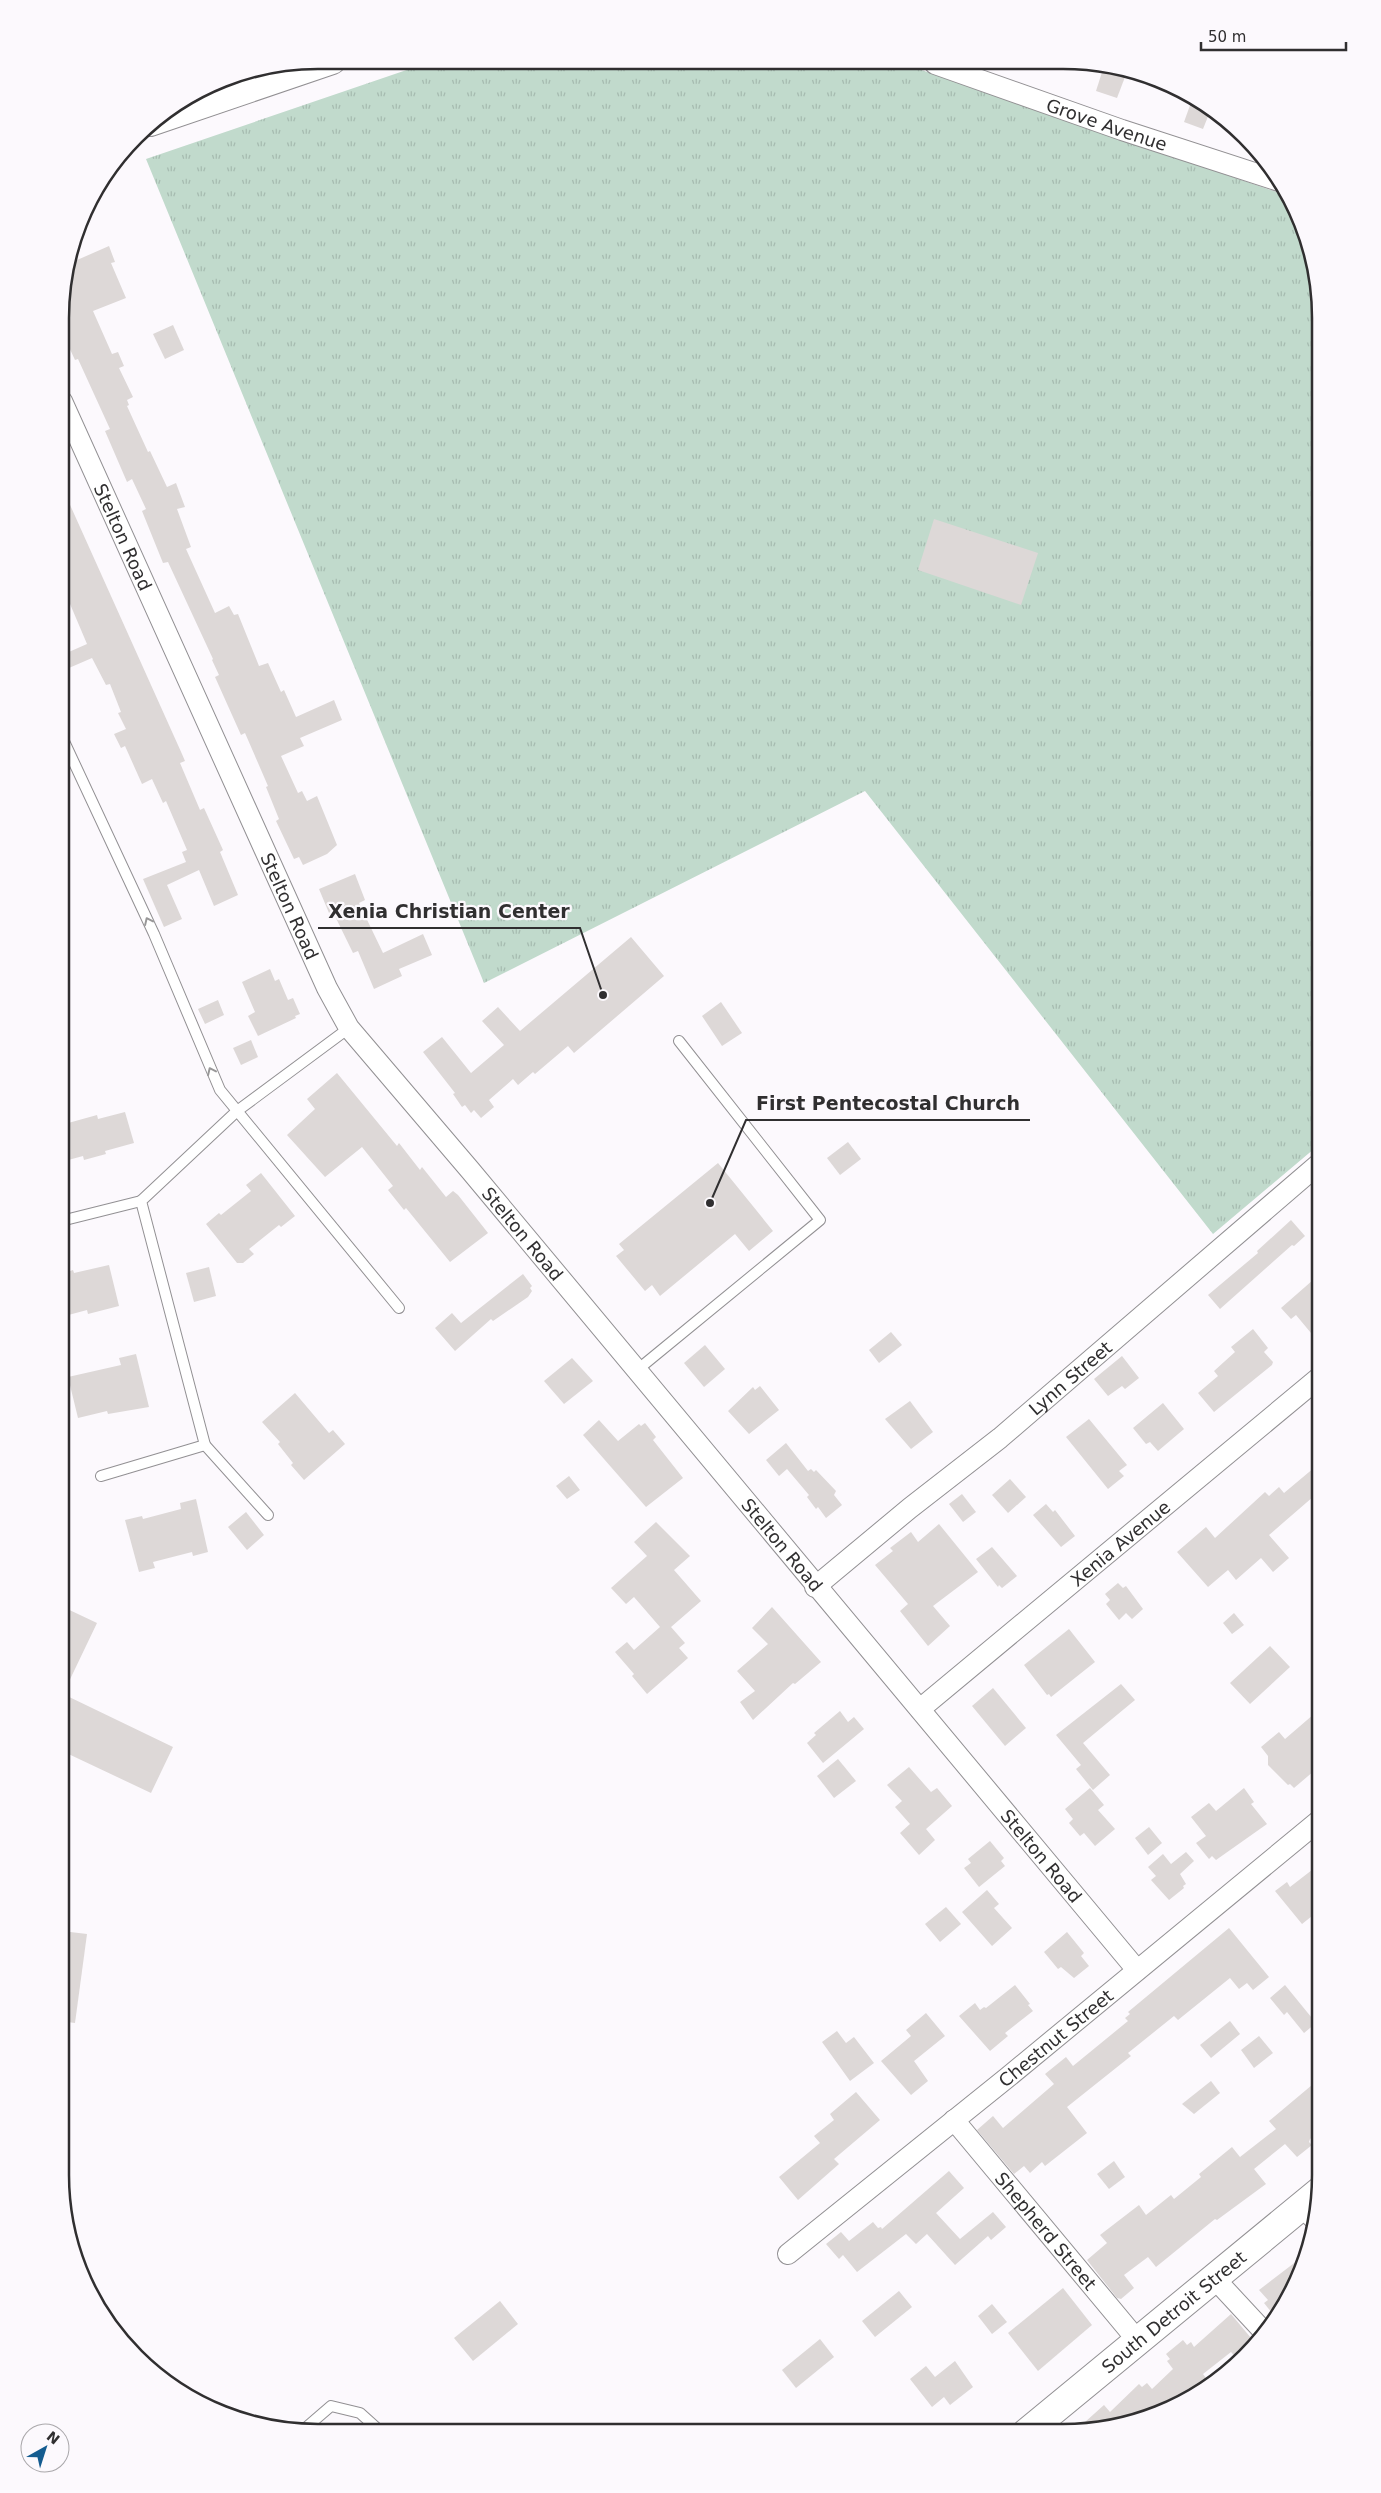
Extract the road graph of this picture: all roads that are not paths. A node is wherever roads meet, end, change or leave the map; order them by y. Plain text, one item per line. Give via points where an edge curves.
1 (301, 69) edge
2 (949, 69) edge
3 (204, 97) edge
4 (192, 102) edge
5 (1269, 178) edge
6 (69, 417) edge
7 (69, 752) edge
8 (349, 1028) junction
9 (679, 1041) dead end
10 (237, 1112) junction
11 (1312, 1170) edge
12 (141, 1201) junction
13 (69, 1219) edge
14 (399, 1308) dead end
15 (636, 1370) junction
16 (1312, 1383) edge
17 (205, 1445) junction
18 (101, 1476) dead end
19 (268, 1515) dead end
20 (815, 1587) junction
21 (920, 1709) junction
22 (1312, 1826) edge
23 (1137, 1970) junction
24 (954, 2120) junction
25 (1306, 2217) edge
26 (788, 2254) dead end
27 (1215, 2279) junction
28 (1260, 2328) edge
29 (1138, 2341) junction
30 (310, 2424) edge
31 (372, 2424) edge
32 (1037, 2424) edge

1 - 3 main road
2 - 5 street, Grove Avenue
3 - 4 main road
6 - 8 street, Stelton Road via 327,988
10 -> 7 lane via 220,1090 154,934
8 - 10 lane
8 - 15 street, Stelton Road
9 - 15 lane via 820,1220
10 - 12 lane
10 - 14 lane
11 - 20 street, Lynn Street via 1000,1438
12 - 13 lane
12 - 17 lane
15 - 20 street, Stelton Road
16 - 21 street, Xenia Avenue
17 - 18 lane
17 - 19 lane
20 - 21 street, Stelton Road
21 - 23 street, Stelton Road
22 - 23 street, Chestnut Street
23 - 24 street, Chestnut Street
24 - 26 street, Chestnut Street
24 - 29 street, Shepherd Street
25 - 27 main road, South Detroit Street
27 - 28 street
27 - 29 main road, South Detroit Street
29 - 32 main road, South Detroit Street
30 - 31 lane via 331,2406 360,2413

